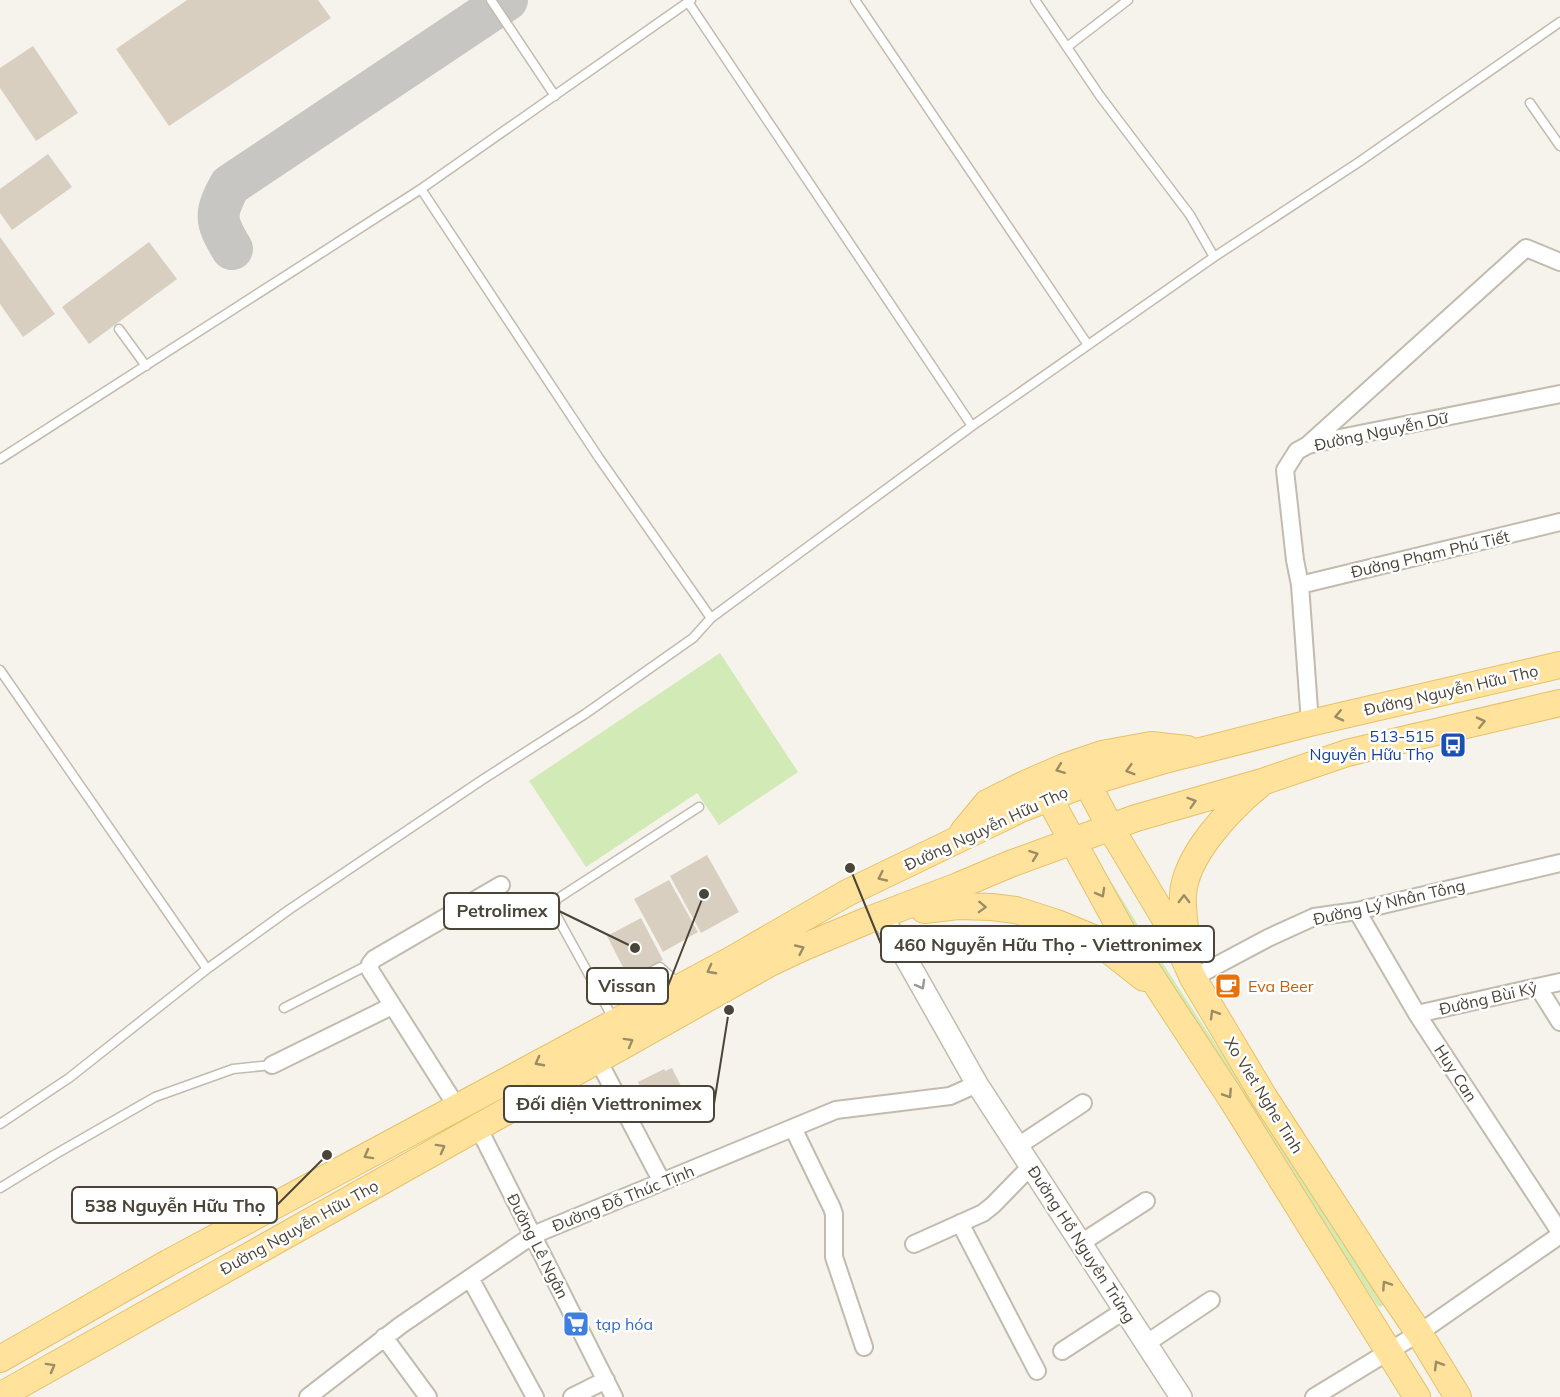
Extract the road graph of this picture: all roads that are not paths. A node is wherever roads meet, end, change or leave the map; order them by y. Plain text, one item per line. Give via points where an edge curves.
1 (491, 0) edge
2 (855, 0) edge
3 (1035, 0) edge
4 (1128, 0) edge
5 (689, 1) edge
6 (1560, 22) edge
7 (1067, 47) junction
8 (555, 96) junction
9 (1530, 103) dead end
10 (1560, 146) edge
11 (421, 189) junction
12 (1214, 257) junction
13 (1560, 262) edge
14 (119, 329) dead end
15 (1088, 345) junction
16 (146, 366) junction
17 (1560, 394) edge
18 (972, 426) junction
19 (1308, 445) junction
20 (0, 459) edge
21 (1560, 522) edge
22 (1300, 585) junction
23 (711, 618) junction
24 (1560, 665) edge
25 (0, 670) edge
26 (1560, 703) edge
27 (1310, 723) junction
28 (1199, 751) junction
29 (1262, 782) junction
30 (1087, 783) junction
31 (1049, 798) junction
32 (699, 807) dead end
33 (1110, 827) junction
34 (956, 840) junction
35 (1073, 841) junction
36 (1560, 863) edge
37 (501, 885) dead end
38 (1357, 911) junction
39 (882, 915) junction
40 (370, 964) junction
41 (207, 969) junction
42 (1192, 978) junction
43 (1560, 982) edge
44 (1538, 987) junction
45 (1162, 992) junction
46 (392, 1006) junction
47 (284, 1008) dead end
48 (1417, 1014) junction
49 (624, 1017) junction
50 (1560, 1022) edge
51 (598, 1060) junction
52 (272, 1065) joint
53 (977, 1084) junction
54 (1083, 1103) dead end
55 (457, 1107) junction
56 (0, 1124) edge
57 (478, 1127) junction
58 (793, 1128) junction
59 (1018, 1146) junction
60 (1031, 1166) junction
61 (662, 1182) junction
62 (0, 1188) edge
63 (1146, 1201) dead end
64 (960, 1223) junction
65 (1560, 1233) edge
66 (533, 1235) junction
67 (1081, 1243) junction
68 (914, 1244) dead end
69 (470, 1278) junction
70 (1211, 1300) dead end
71 (1125, 1310) junction
72 (1419, 1333) junction
73 (384, 1337) junction
74 (1146, 1343) junction
75 (864, 1347) dead end
76 (1062, 1351) dead end
77 (1389, 1351) junction
78 (0, 1359) edge
79 (1037, 1371) dead end
80 (606, 1380) junction
81 (0, 1396) edge
82 (308, 1397) edge
83 (428, 1397) edge
84 (535, 1397) edge
85 (572, 1397) edge
86 (614, 1397) edge
87 (1181, 1397) edge
88 (1314, 1397) edge
89 (1418, 1397) edge
90 (1458, 1397) edge

1 - 8 lane
2 - 15 lane
3 - 7 lane
4 - 7 lane
5 - 8 lane
5 - 18 lane
6 - 12 lane
7 - 12 lane via 1190,214
8 - 11 lane
9 - 10 lane
11 - 16 lane
11 - 23 lane via 599,458
12 - 15 lane
13 - 19 street via 1526,248
14 - 16 lane
15 - 18 lane
16 - 20 lane
17 - 19 street, Đường Nguyễn Dữ
18 - 23 lane
19 - 22 street, Đường Nguyễn Dữ via 1298,451 1285,470
21 - 22 street, Đường Phạm Phú Tiết
22 - 27 street, Đường Nguyễn Dữ
23 - 41 lane via 693,638 615,693 290,909
24 -> 27 main road, Đường Nguyễn Hữu Thọ
25 - 41 lane
29 -> 26 main road, Đường Nguyễn Hữu Thọ via 1347,753
27 - 28 main road, Đường Nguyễn Hữu Thọ
28 -> 30 main road, Đường Nguyễn Hữu Thọ
28 -> 34 main road via 1151,745 1102,754 1064,767 987,804
33 -> 29 main road, Đường Nguyễn Hữu Thọ
42 -> 29 main road via 1183,895 1187,875 1212,832
30 - 31 main road, Đường Nguyễn Hữu Thọ
30 - 33 main road, Xo Viet Nghe Tinh
31 - 34 main road, Đường Nguyễn Hữu Thọ
31 - 35 main road, Xo Viet Nghe Tinh
32 - 49 lane via 557,899 555,904 563,930
33 - 35 main road, Đường Nguyễn Hữu Thọ
33 - 42 main road, Xo Viet Nghe Tinh via 1170,927
34 -> 49 main road, Đường Nguyễn Hữu Thọ via 847,893
39 -> 35 main road, Đường Nguyễn Hữu Thọ
35 -> 45 main road, Xo Viet Nghe Tinh via 1124,935
36 - 38 street, Đường Lý Nhân Tông
37 - 40 street
38 - 42 street, Đường Lý Nhân Tông via 1314,917
38 - 48 street, Huy Can
39 -> 45 main road via 958,906 1016,910 1093,938
51 -> 39 main road, Đường Nguyễn Hữu Thọ via 770,963
39 -> 53 street, Đường Hồ Nguyên Trừng
40 - 46 street
40 - 47 lane
41 - 56 lane via 69,1078
72 -> 42 main road, Xo Viet Nghe Tinh via 1264,1097
43 - 44 street, Đường Bùi Kỷ
44 - 48 street, Đường Bùi Kỷ
44 - 50 street
45 -> 77 main road, Xo Viet Nghe Tinh
46 - 52 street
46 - 55 street
48 - 65 street, Huy Can
49 -> 55 main road, Đường Nguyễn Hữu Thọ
51 - 57 main road, Đường Nguyễn Hữu Thọ
51 - 61 street
52 - 62 lane via 233,1069 155,1097
53 - 58 street, Đường Đỗ Thúc Tịnh via 950,1096 836,1110
53 - 59 street, Đường Hồ Nguyên Trừng
54 - 59 street
55 -> 78 main road, Đường Nguyễn Hữu Thọ
57 - 66 street, Đường Lê Ngân
81 -> 57 main road, Đường Nguyễn Hữu Thọ
58 - 61 street, Đường Đỗ Thúc Tịnh
58 - 75 street via 834,1214 834,1257
59 - 60 street, Đường Hồ Nguyên Trừng
60 - 64 street via 993,1205
60 - 67 street, Đường Hồ Nguyên Trừng
61 - 66 street, Đường Đỗ Thúc Tịnh
63 - 67 street
64 - 68 street
64 - 79 street
65 - 72 street
66 - 69 street, Đường Đỗ Thúc Tịnh
66 - 80 street, Đường Lê Ngân
67 - 71 street, Đường Hồ Nguyên Trừng
69 - 73 street, Đường Đỗ Thúc Tịnh
69 - 84 street
70 - 74 street
71 - 74 street, Đường Hồ Nguyên Trừng
71 - 76 street
72 - 77 street
90 -> 72 main road, Xo Viet Nghe Tinh
73 - 82 street, Đường Đỗ Thúc Tịnh
73 - 83 street
74 - 87 street, Đường Hồ Nguyên Trừng
77 - 88 street
77 - 89 main road, Xo Viet Nghe Tinh
80 - 85 street
80 - 86 street, Đường Lê Ngân

